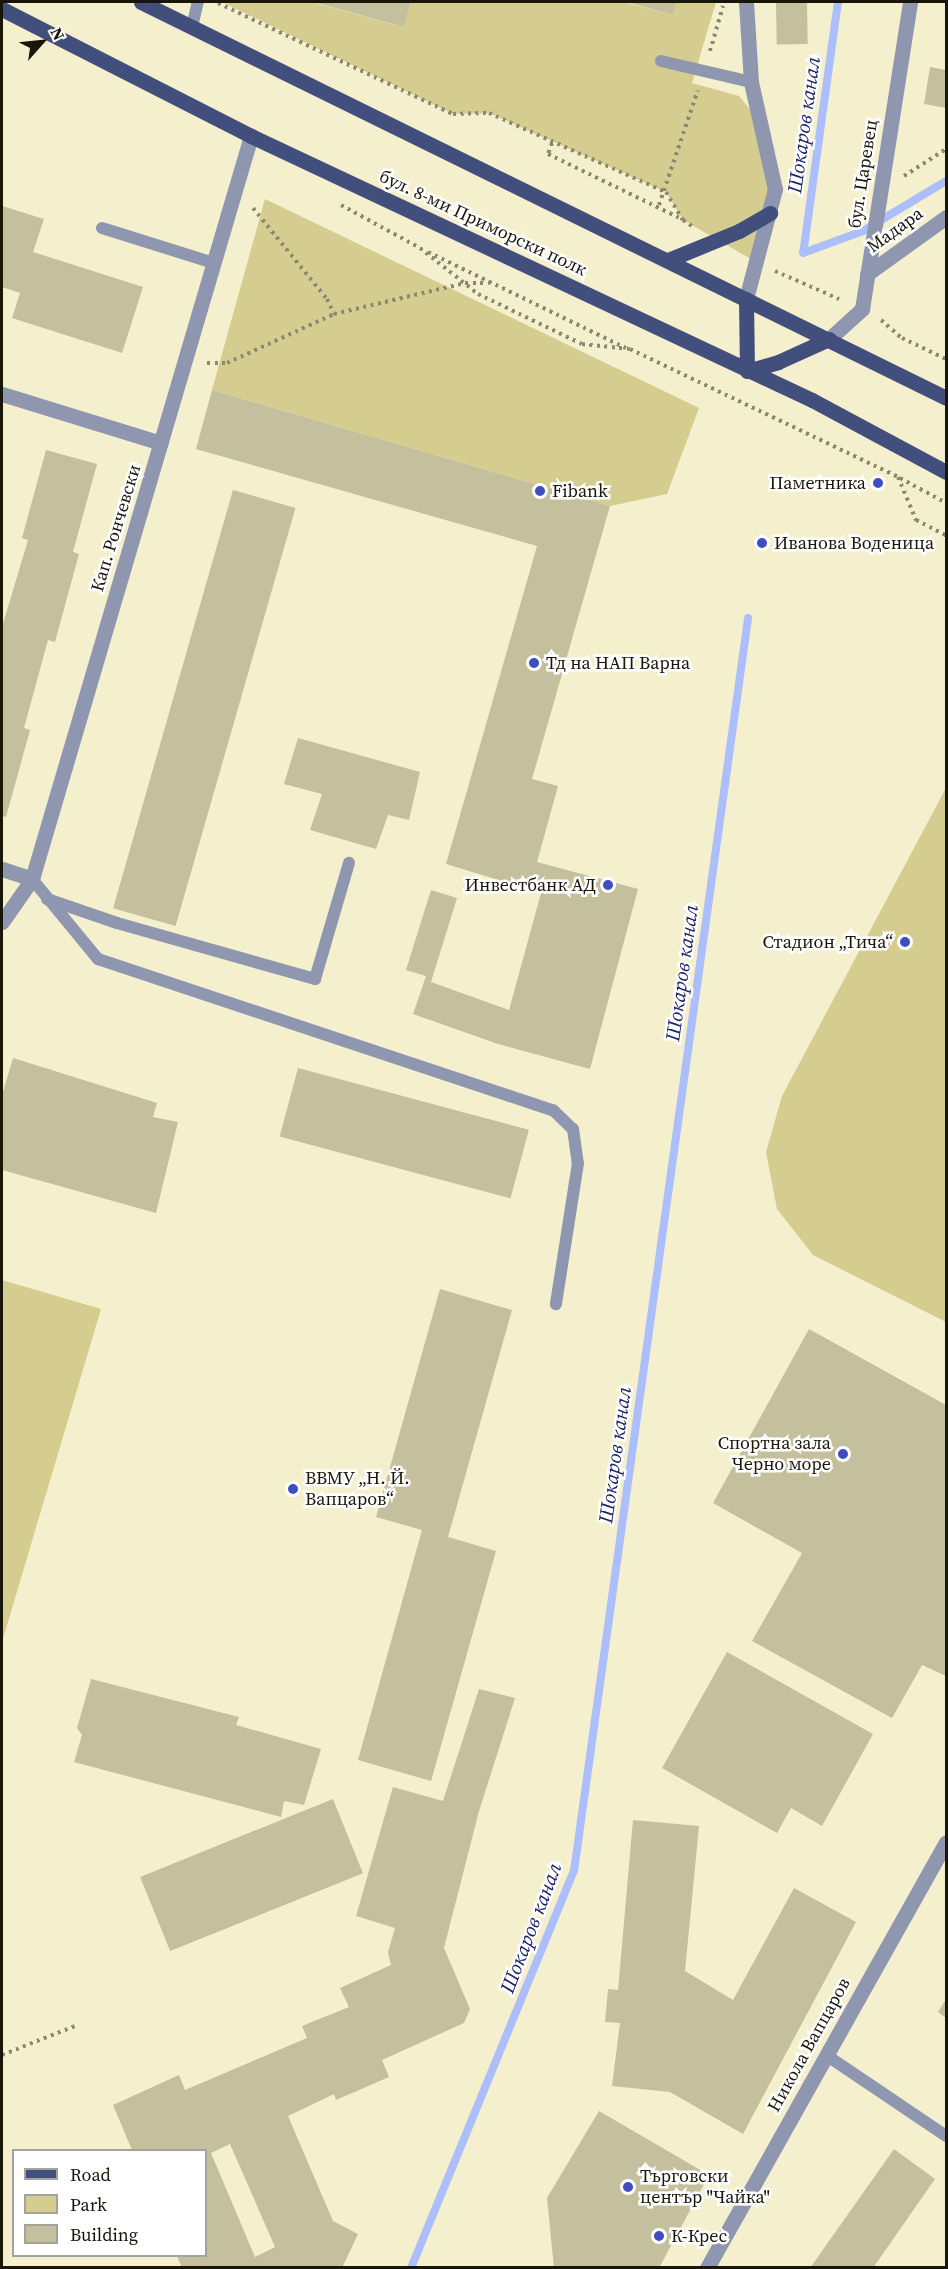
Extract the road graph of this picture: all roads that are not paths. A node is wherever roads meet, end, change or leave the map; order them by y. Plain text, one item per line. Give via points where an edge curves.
1 (141, 2) edge
2 (198, 2) edge
3 (746, 2) edge
4 (910, 2) edge
5 (2, 9) edge
6 (192, 27) junction
7 (661, 61) dead end
8 (751, 82) junction
9 (251, 136) junction
10 (770, 213) junction
11 (946, 217) edge
12 (102, 228) dead end
13 (668, 260) junction
14 (214, 263) junction
15 (867, 274) junction
16 (746, 299) junction
17 (830, 339) junction
18 (747, 371) junction
19 (2, 394) edge
20 (946, 398) edge
21 (161, 443) junction
22 (946, 472) edge
23 (349, 863) dead end
24 (2, 869) edge
25 (32, 879) junction
26 (46, 899) junction
27 (2, 922) edge
28 (556, 1304) dead end
29 (946, 1842) edge
30 (826, 2055) junction
31 (946, 2136) edge
32 (707, 2268) edge

1 - 6 main road
2 - 6 lane
3 - 8 street
4 - 15 street, бул. Царевец
5 - 9 main road, бул. 8-ми Приморски полк
6 - 13 main road
7 - 8 lane
8 - 10 street via 771,160 775,189
9 - 14 street, Кап. Рончевски
9 - 18 main road, бул. 8-ми Приморски полк
10 - 13 main road via 718,241
10 - 16 street
11 - 15 street, Мадара
12 - 14 lane
13 - 16 main road
14 - 21 street, Кап. Рончевски
15 - 17 street, бул. Царевец via 862,309
16 - 17 main road
16 - 18 main road
17 - 18 main road
17 - 20 main road
18 - 22 main road, бул. 8-ми Приморски полк
19 - 21 street
21 - 25 street, Кап. Рончевски
23 - 26 lane via 315,979
24 - 25 street
25 - 26 lane
25 - 27 street, Кап. Рончевски
26 - 28 lane via 98,959 553,1110 573,1129 578,1163
29 - 30 street, Никола Вапцаров
30 - 31 lane
30 - 32 street, Никола Вапцаров

